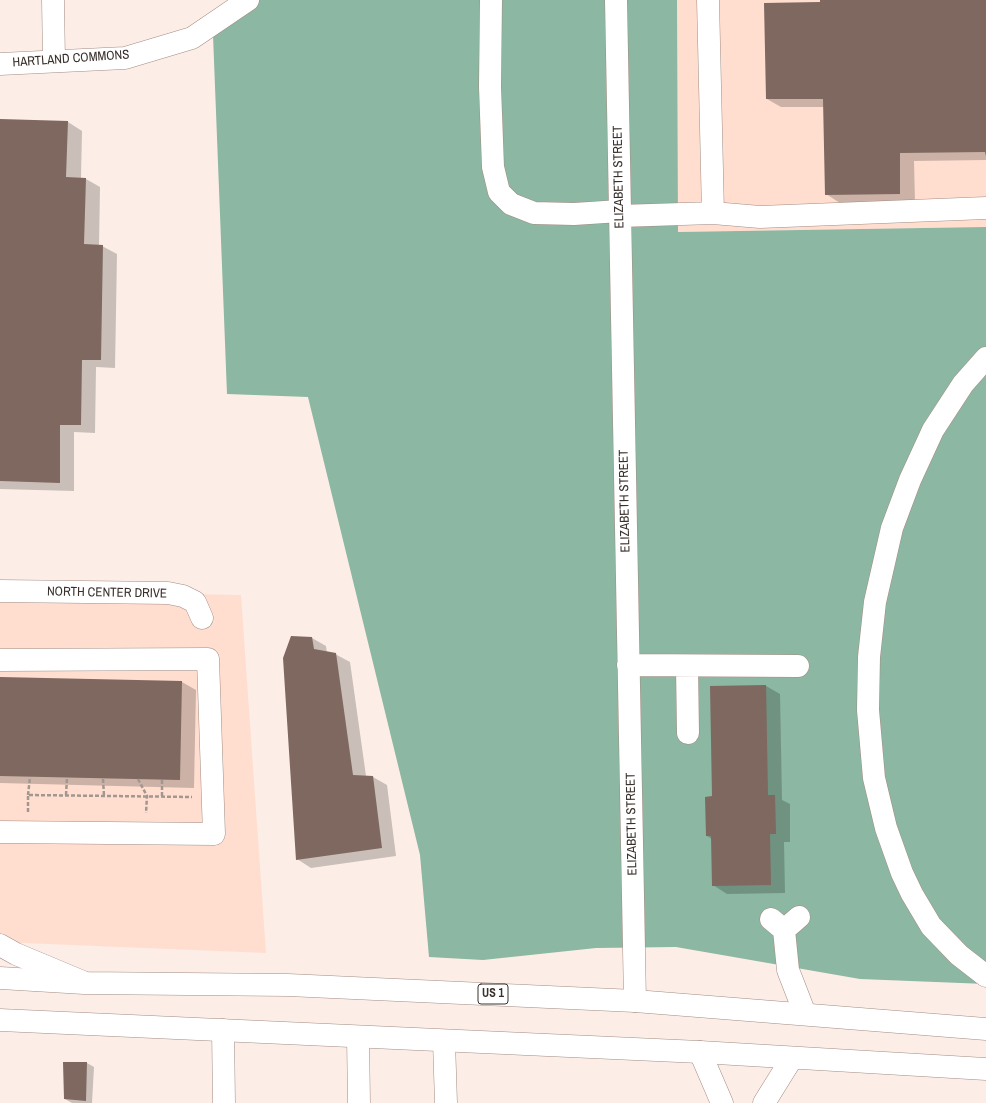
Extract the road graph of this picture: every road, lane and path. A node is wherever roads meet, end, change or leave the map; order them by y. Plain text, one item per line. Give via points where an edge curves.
1 (53, 0) edge
2 (248, 0) edge
3 (491, 0) edge
4 (616, 0) edge
5 (708, 0) edge
6 (54, 61) junction
7 (0, 64) edge
8 (986, 208) edge
9 (713, 213) junction
10 (620, 214) junction
11 (986, 358) edge
12 (0, 591) edge
13 (202, 618) dead end
14 (0, 660) edge
15 (628, 665) junction
16 (687, 666) junction
17 (798, 666) dead end
18 (688, 733) dead end
19 (30, 777) dead end
20 (67, 778) dead end
21 (104, 779) dead end
22 (138, 779) dead end
23 (162, 780) dead end
24 (28, 795) junction
25 (66, 795) junction
26 (104, 796) junction
27 (147, 796) junction
28 (162, 796) junction
29 (192, 797) dead end
30 (21, 812) dead end
31 (0, 832) edge
32 (785, 922) dead end
33 (0, 945) edge
34 (986, 976) edge
35 (0, 978) edge
36 (84, 983) junction
37 (635, 1001) junction
38 (805, 1014) junction
39 (0, 1020) edge
40 (986, 1029) edge
41 (223, 1030) junction
42 (358, 1037) junction
43 (444, 1042) junction
44 (700, 1052) junction
45 (792, 1058) junction
46 (986, 1070) edge
47 (224, 1103) edge
48 (359, 1103) edge
49 (446, 1103) edge
50 (722, 1103) edge
51 (764, 1103) edge

1 - 6 main road
2 - 6 main road, HARTLAND COMMONS via 192,38 125,58
3 - 10 main road via 490,87 493,167 499,192 511,204 534,213
4 - 10 main road, ELIZABETH STREET
5 - 9 main road
6 - 7 main road, HARTLAND COMMONS
8 - 9 main road via 760,217
9 - 10 main road
10 - 15 main road, ELIZABETH STREET
11 - 34 main road via 963,384 933,430 892,528 875,602 869,657 868,710 874,778 886,828 902,873 931,926 959,955
12 - 13 main road, NORTH CENTER DRIVE via 168,593 195,602
14 - 31 main road via 208,659 214,834
15 - 16 main road
15 - 37 main road, ELIZABETH STREET
16 - 17 main road
16 - 18 main road
19 - 24 path
20 - 25 path
21 - 26 path
22 - 27 path
23 - 28 path
24 - 25 path
24 - 30 path via 28,812
25 - 26 path
26 - 27 path
27 - 28 path
28 - 29 path
32 - 38 main road via 788,970
33 - 36 main road
35 - 36 main road, US 1
36 - 37 main road, US 1 via 288,985
37 - 38 main road, US 1
38 - 40 main road, US 1
39 - 41 main road
41 - 42 main road
41 - 47 main road
42 - 43 main road
42 - 48 main road
43 - 44 main road
43 - 49 main road
44 - 45 main road
44 - 50 main road
45 - 46 main road
45 - 51 main road

